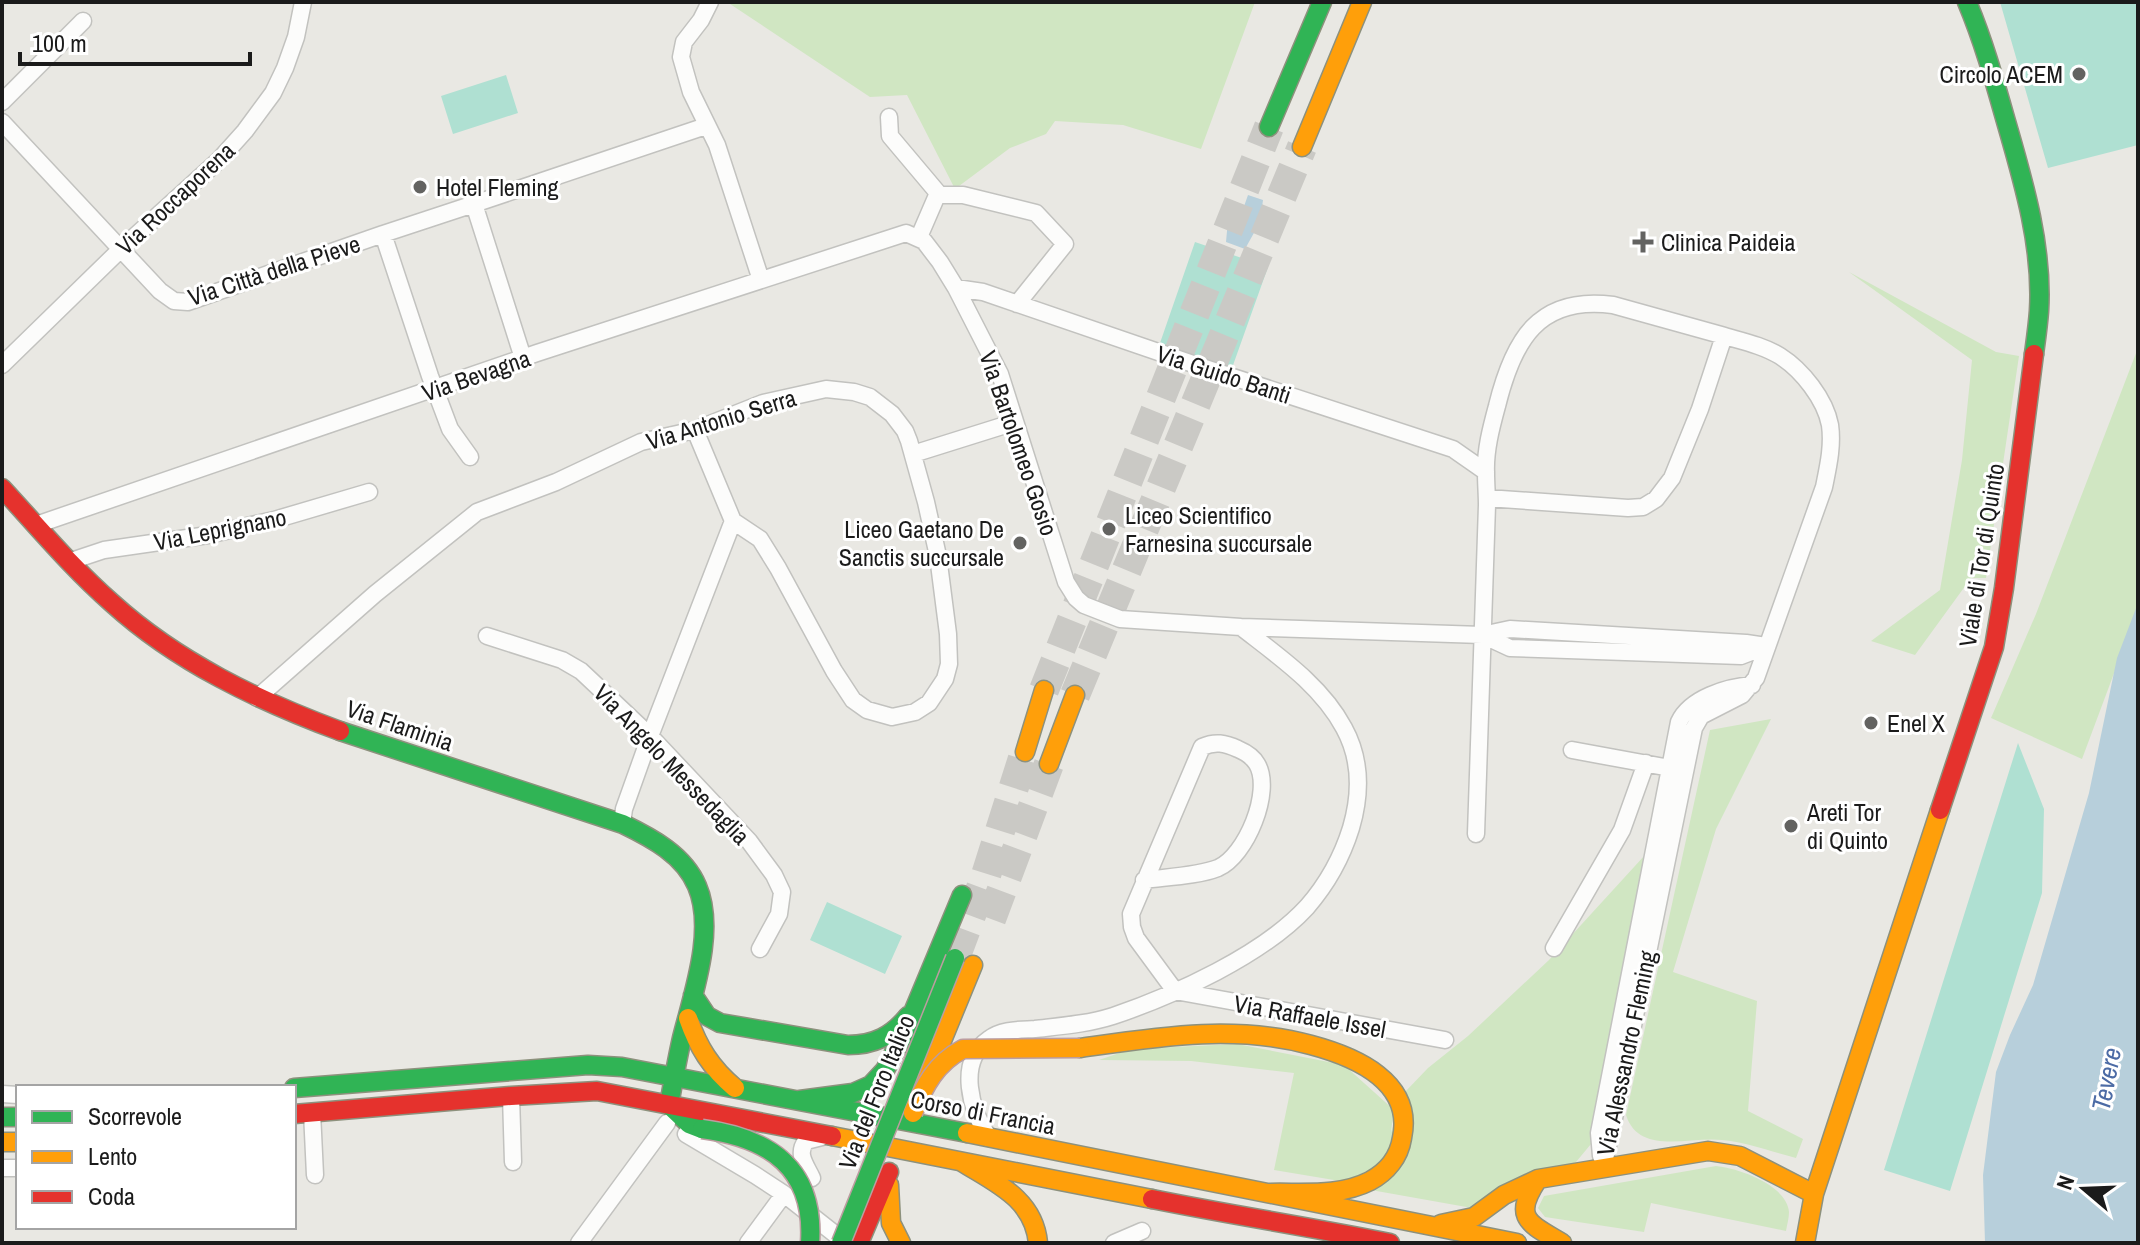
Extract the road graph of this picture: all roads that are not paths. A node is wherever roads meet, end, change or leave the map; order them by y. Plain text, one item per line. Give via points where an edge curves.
1 (303, 2) edge
2 (710, 2) edge
3 (1322, 2) edge
4 (1362, 2) edge
5 (1370, 2) edge
6 (1967, 2) edge
7 (83, 21) dead end
8 (1334, 70) junction
9 (2, 102) edge
10 (889, 117) dead end
11 (2, 122) edge
12 (706, 126) junction
13 (1269, 127) tunnel mouth
14 (1302, 147) tunnel mouth
15 (937, 195) junction
16 (474, 204) junction
17 (383, 234) junction
18 (919, 237) junction
19 (122, 248) junction
20 (761, 280) junction
21 (956, 288) junction
22 (1017, 304) junction
23 (1724, 336) junction
24 (523, 358) junction
25 (2, 365) edge
26 (436, 389) junction
27 (1015, 422) junction
28 (695, 430) junction
29 (913, 454) junction
30 (470, 457) dead end
31 (1486, 472) junction
32 (2, 488) edge
33 (369, 492) dead end
34 (1487, 498) junction
35 (733, 521) junction
36 (36, 525) junction
37 (71, 561) junction
38 (1241, 627) junction
39 (1482, 635) junction
40 (487, 636) dead end
41 (1767, 646) junction
42 (1752, 685) junction
43 (1044, 690) tunnel mouth
44 (1075, 695) tunnel mouth
45 (257, 698) junction
46 (650, 736) junction
47 (1572, 750) dead end
48 (1025, 752) tunnel mouth
49 (1646, 763) junction
50 (1049, 764) tunnel mouth
51 (1670, 768) junction
52 (622, 823) junction
53 (1476, 834) dead end
54 (1144, 880) junction
55 (962, 895) dead end
56 (1554, 948) dead end
57 (760, 949) dead end
58 (1175, 991) junction
59 (693, 995) junction
60 (916, 1005) junction
61 (688, 1018) junction
62 (1445, 1040) dead end
63 (674, 1077) junction
64 (296, 1088) edge
65 (735, 1088) junction
66 (923, 1088) junction
67 (511, 1096) junction
68 (800, 1100) junction
69 (303, 1113) edge
70 (668, 1114) junction
71 (826, 1136) junction
72 (989, 1138) junction
73 (513, 1162) dead end
74 (962, 1162) junction
75 (1603, 1167) junction
76 (889, 1172) junction
77 (315, 1175) dead end
78 (1538, 1179) junction
79 (1268, 1193) junction
80 (784, 1194) junction
81 (1814, 1194) junction
82 (825, 1226) junction
83 (1432, 1226) junction
84 (1142, 1231) dead end
85 (579, 1243) edge
86 (748, 1243) edge
87 (810, 1243) edge
88 (844, 1243) edge
89 (859, 1243) edge
90 (901, 1243) edge
91 (1038, 1243) edge
92 (1114, 1243) edge
93 (1390, 1243) edge
94 (1517, 1243) edge
95 (1562, 1243) edge
96 (1805, 1243) edge

1 - 19 street, Via Roccaporena via 285,68 256,117 219,160
2 - 12 street via 684,42 681,57
3 - 13 main road
4 - 8 main road
5 - 8 main road
6 - 81 main road, Viale di Tor di Quinto via 2003,108 2037,260 2039,309 2013,523 1994,647
7 - 9 street
8 - 14 main road
10 - 15 street via 890,136
11 - 19 street, Via Città della Pieve
12 - 16 street
12 - 20 street
15 - 18 street
15 - 22 street via 963,195 1036,213 1065,244
16 - 17 street, Via Città della Pieve
16 - 24 street
17 - 19 street, Via Città della Pieve via 188,302 165,295
17 - 26 street
18 - 20 street, Via Bevagna via 900,234
18 - 21 street, Via Bartolomeo Gosio
19 - 25 street, Via Roccaporena
20 - 24 street, Via Bevagna
21 - 22 street, Via Guido Banti
21 - 27 street, Via Bartolomeo Gosio via 1000,374
22 - 31 street, Via Guido Banti via 1453,449
23 - 31 street via 1608,304 1550,313 1532,328 1510,363 1490,433
23 - 34 street via 1677,466 1656,499 1628,508
23 - 41 street via 1791,364 1810,385 1830,426 1824,487
24 - 26 street, Via Bevagna
26 - 30 street via 450,429
26 - 36 street, Via Bevagna
27 - 29 street
27 - 38 street, Via Bartolomeo Gosio via 1066,582 1076,598 1120,619
28 - 29 street, Via Antonio Serra via 763,403 837,390 882,405 905,431
28 - 35 street
28 - 45 street, Via Antonio Serra via 641,442 477,512
29 - 35 street, Via Antonio Serra via 938,556 949,664 937,694 915,712 883,716 853,700 760,539
31 - 34 street
32 - 36 main road, Via Flaminia
33 - 37 street, Via Leprignano via 274,520 104,550
34 - 39 street
35 - 46 street
36 - 37 main road, Via Flaminia
37 - 45 main road, Via Flaminia via 137,624
38 - 39 street
38 - 58 street via 1316,691 1342,725 1357,768 1356,808 1332,871 1296,918 1239,958
39 - 41 street via 1510,648 1741,656
39 - 53 street
40 - 46 street, Via Angelo Messedaglia via 581,671
41 - 42 street
42 - 51 street, Via Alessandro Fleming via 1734,687 1688,709 1679,722
42 - 75 street, Via Alessandro Fleming via 1701,716 1694,728
43 - 48 main road
44 - 50 main road
45 - 52 main road, Via Flaminia
46 - 52 street
46 - 57 street, Via Angelo Messedaglia via 749,841 779,884 779,914
47 - 49 street
49 - 51 street
49 - 56 street via 1622,830
51 - 75 street, Via Alessandro Fleming via 1599,1133
52 - 59 main road, Via Flaminia via 678,858 699,891 704,924
54 - 54 street via 1202,747 1223,743 1255,760 1259,807 1235,855 1217,868
54 - 58 street via 1131,914 1132,927
55 - 60 main road
58 - 62 street, Via Raffaele Issel
58 - 72 street via 1103,1019 990,1037 975,1057 969,1087 974,1111
59 - 60 main road via 707,1016 720,1023 848,1045 884,1039
59 - 61 main road, Via Flaminia
60 - 68 main road via 894,1056 871,1085 853,1093
61 - 63 main road, Via Flaminia
61 - 65 main road via 705,1059
63 - 64 main road, Corso di Francia via 588,1065
63 - 65 main road, Corso di Francia
63 - 70 main road, Via Flaminia
65 - 68 main road, Corso di Francia
66 - 76 main road, Via del Foro Italico, bridge
66 - 79 main road, bridge via 943,1061 963,1049 1080,1048 1180,1033 1288,1040 1358,1063 1386,1080 1403,1108 1405,1127 1399,1151 1387,1168 1350,1189
66 - 88 main road, Via del Foro Italico, bridge via 964,962
67 - 69 main road
67 - 70 main road via 597,1091
67 - 73 street
68 - 72 main road, Corso di Francia
69 - 77 street
70 - 71 main road
70 - 80 street
70 - 85 street
70 - 87 main road, bridge via 702,1129 752,1139 788,1164 807,1199
71 - 74 main road
71 - 82 street via 806,1141 801,1150
72 - 79 main road, Corso di Francia
74 - 91 main road via 1032,1214
74 - 93 main road
75 - 78 main road
75 - 81 main road via 1718,1151 1746,1159
76 - 89 main road, Via del Foro Italico
76 - 90 main road via 889,1218
78 - 83 main road via 1474,1217
78 - 95 main road via 1524,1199 1525,1214
79 - 83 main road, Corso di Francia
80 - 82 street
80 - 86 street
81 - 96 main road, Viale di Tor di Quinto
82 - 88 street
83 - 94 main road, Corso di Francia
84 - 92 street

